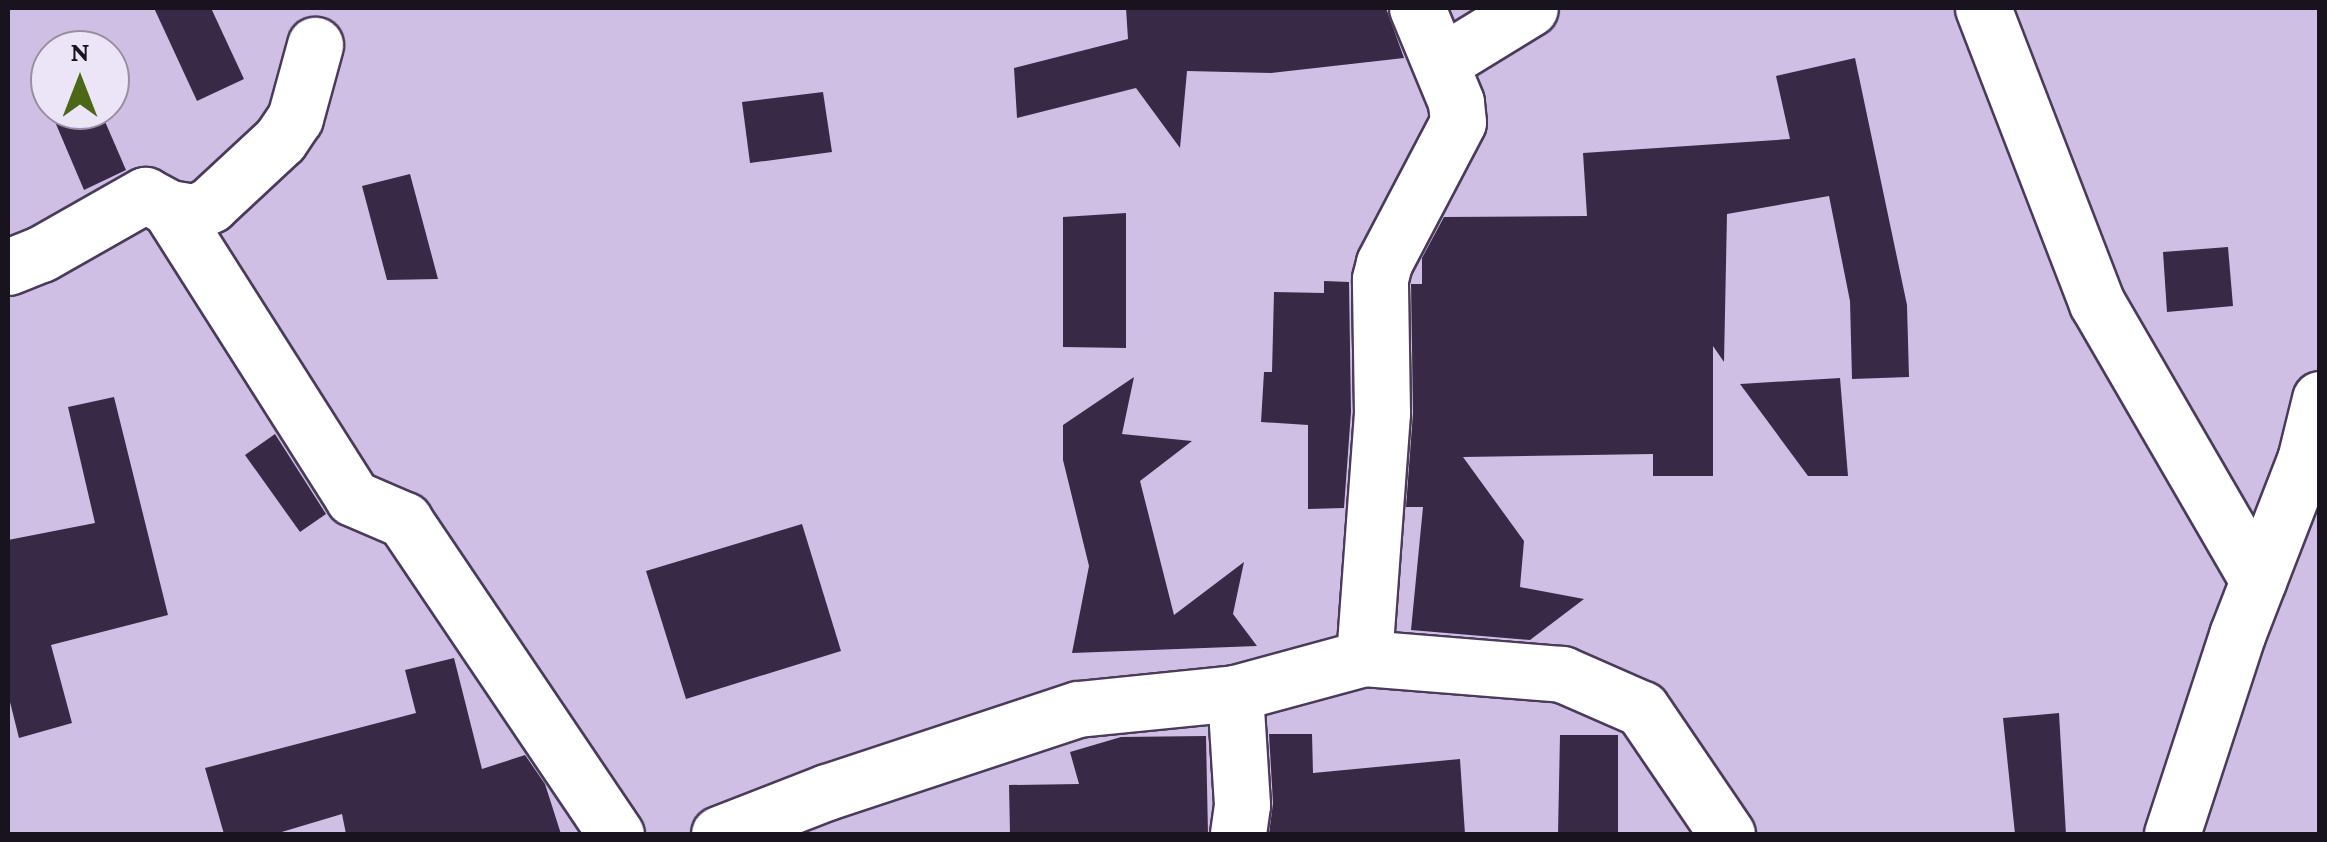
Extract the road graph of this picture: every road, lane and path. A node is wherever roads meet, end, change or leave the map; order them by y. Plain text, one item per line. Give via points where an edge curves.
1 (1417, 8) edge
2 (1530, 8) edge
3 (1983, 8) edge
4 (315, 45) dead end
5 (1442, 62) junction
6 (169, 208) junction
7 (8, 267) edge
8 (2320, 399) edge
9 (2258, 581) junction
10 (1364, 658) junction
11 (1235, 693) junction
12 (616, 834) edge
13 (719, 834) edge
14 (1238, 834) edge
15 (1728, 834) edge
16 (2172, 834) edge

1 - 5 street
2 - 5 street
3 - 9 street via 2096,303
4 - 6 street via 295,118 280,140 210,205 195,212
5 - 10 street via 1458,122 1380,279 1382,413
6 - 7 street via 145,194
6 - 12 street via 353,498 404,520
8 - 9 street via 2305,460
9 - 16 street
10 - 11 street
10 - 15 street via 1562,674 1642,709
11 - 13 street via 1078,709
11 - 14 street

